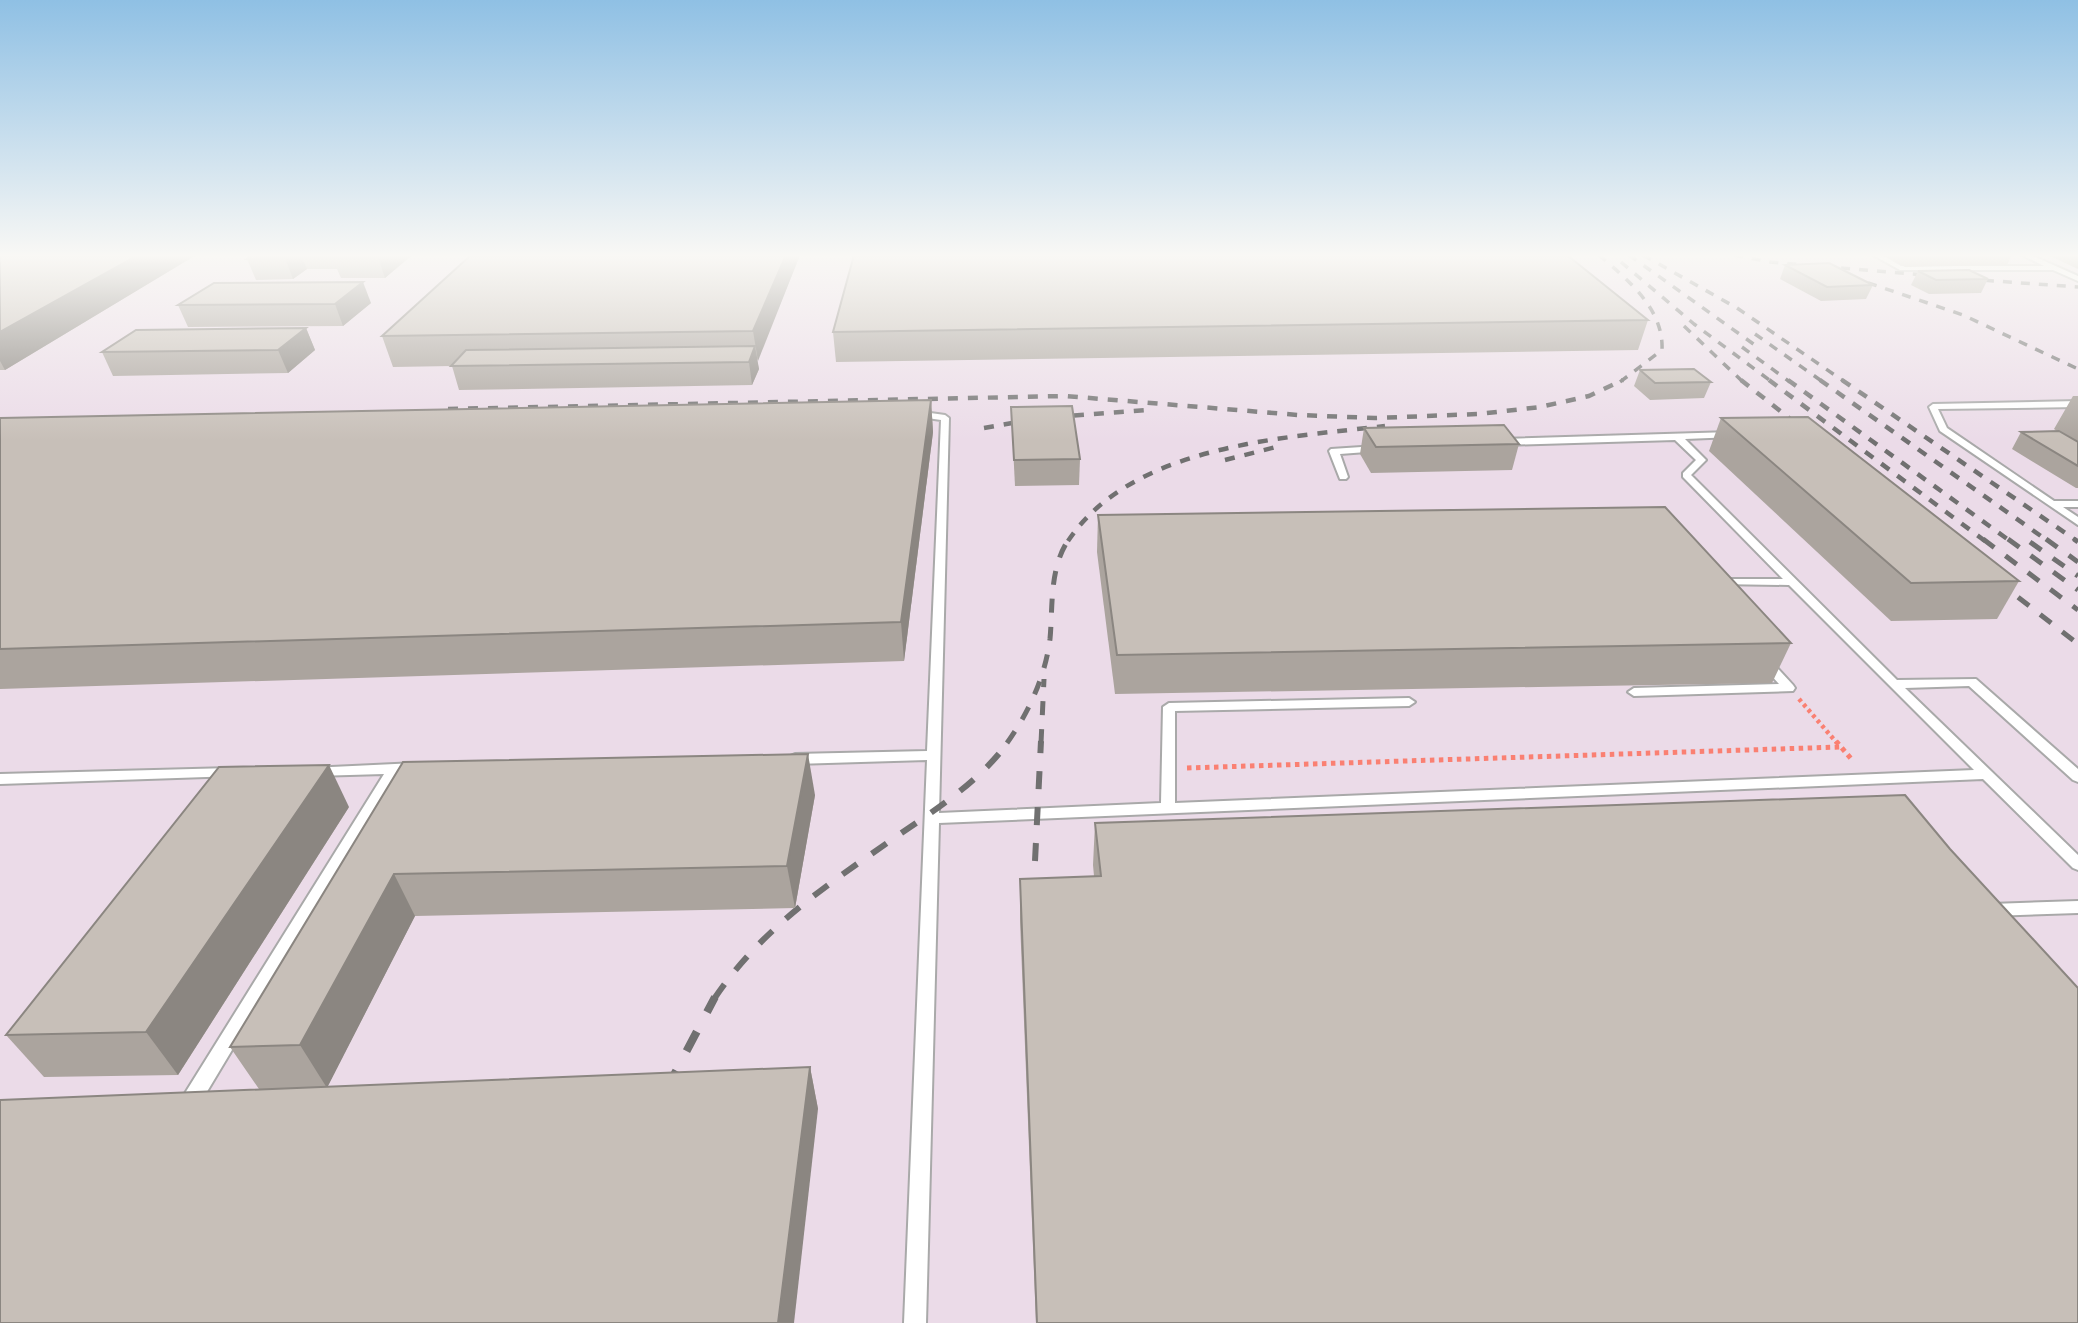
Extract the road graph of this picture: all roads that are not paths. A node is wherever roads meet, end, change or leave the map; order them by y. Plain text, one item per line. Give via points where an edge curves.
1 (2078, 404) edge
2 (900, 412) edge
3 (1744, 435) edge
4 (1677, 437) junction
5 (1490, 442) edge
6 (1388, 449) edge
7 (1343, 478) dead end
8 (2078, 504) edge
9 (2052, 505) junction
10 (2078, 522) edge
11 (1704, 582) edge
12 (1793, 582) junction
13 (1753, 649) edge
14 (1894, 684) junction
15 (1634, 692) dead end
16 (1409, 702) dead end
17 (934, 755) junction
18 (782, 759) edge
19 (436, 768) edge
20 (394, 769) junction
21 (299, 771) edge
22 (245, 772) edge
23 (1986, 774) junction
24 (2078, 778) edge
25 (0, 779) edge
26 (1168, 808) junction
27 (932, 818) junction
28 (2078, 864) edge
29 (2078, 907) edge
30 (1999, 929) edge
31 (175, 1105) edge
32 (915, 1323) edge

1 - 9 lane via 1933,407 1943,429
2 - 17 lane via 945,418
3 - 4 lane
4 - 5 lane
4 - 12 lane via 1701,460 1686,475
6 - 7 lane via 1334,451
8 - 9 lane
9 - 10 lane
11 - 12 lane
12 - 14 lane
13 - 15 lane via 1789,688
14 - 23 lane
14 - 24 lane via 1972,682
16 - 26 lane via 1169,707
17 - 18 lane
17 - 27 lane
19 - 20 lane
20 - 21 lane
20 - 31 lane via 189,1104
22 - 25 lane
23 - 26 lane
23 - 28 lane
26 - 27 lane
27 - 32 lane
29 - 30 lane via 1982,910

